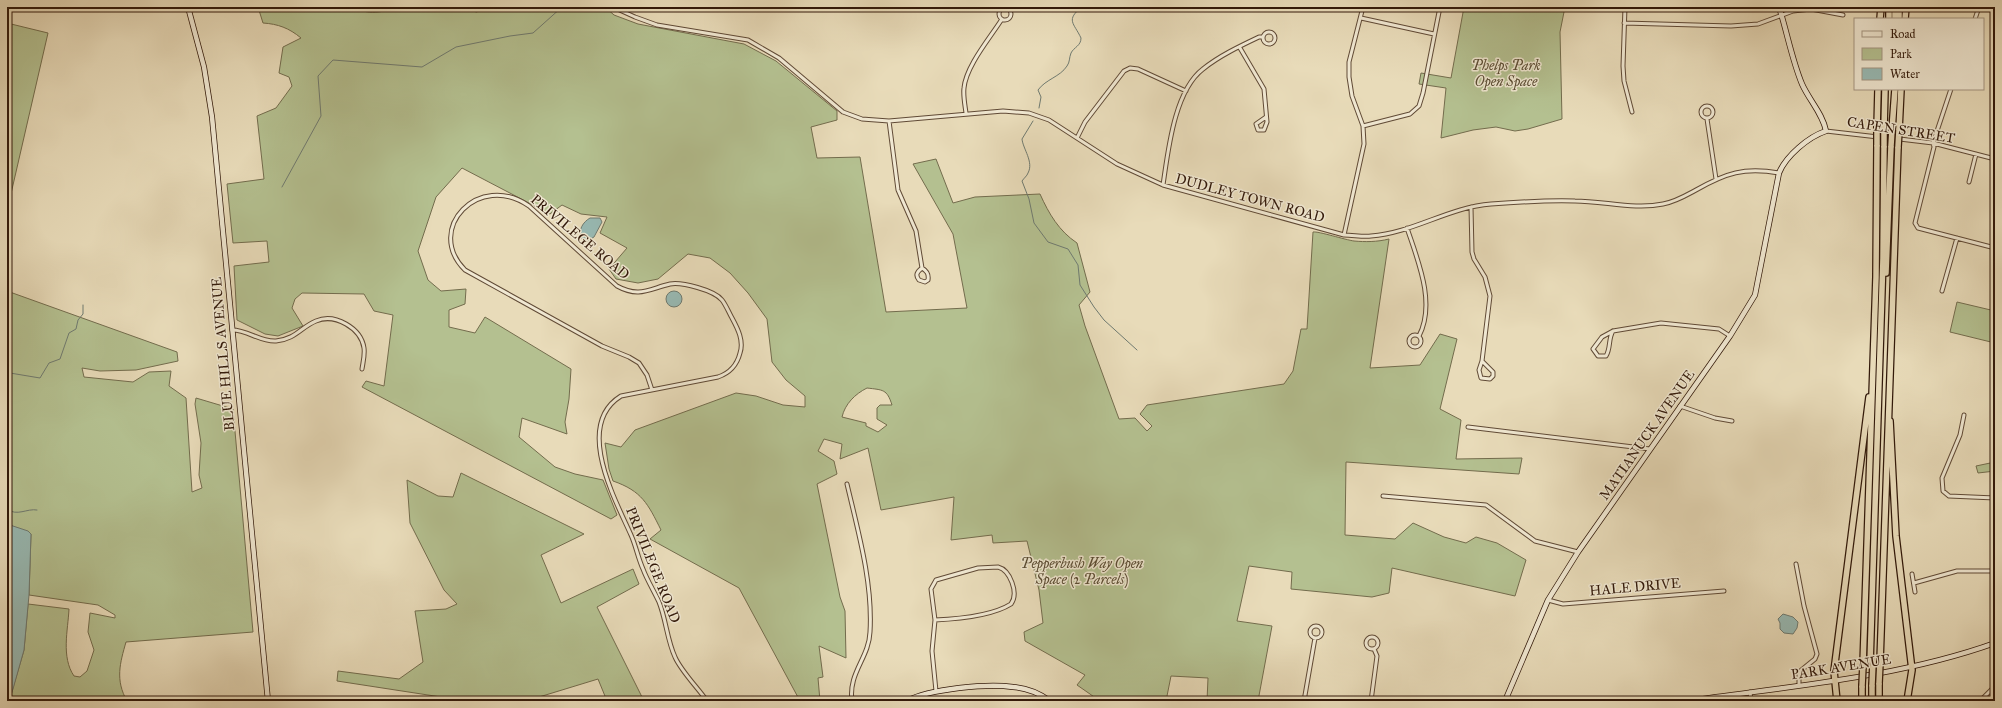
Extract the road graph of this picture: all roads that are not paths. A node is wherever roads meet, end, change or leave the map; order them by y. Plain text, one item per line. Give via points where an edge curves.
1 (188, 7) edge
2 (614, 7) edge
3 (1362, 7) edge
4 (1440, 7) edge
5 (1625, 7) edge
6 (1779, 7) edge
7 (1880, 7) edge
8 (1888, 7) edge
9 (1895, 7) edge
10 (1899, 7) edge
11 (1906, 7) edge
12 (1979, 7) edge
13 (1843, 15) dead end
14 (1782, 16) junction
15 (1361, 18) junction
16 (1880, 18) edge
17 (1888, 18) edge
18 (1895, 18) edge
19 (1899, 18) edge
20 (1906, 18) edge
21 (1975, 18) edge
22 (1002, 19) junction
23 (1624, 23) junction
24 (1434, 34) junction
25 (1262, 37) junction
26 (1240, 48) junction
27 (1878, 90) edge
28 (1885, 90) edge
29 (1895, 90) edge
30 (1901, 90) edge
31 (1951, 90) edge
32 (1186, 91) junction
33 (1632, 112) dead end
34 (966, 113) junction
35 (1266, 117) junction
36 (1707, 119) junction
37 (889, 121) junction
38 (1363, 126) junction
39 (1826, 131) junction
40 (1077, 138) junction
41 (1933, 143) junction
42 (1976, 154) junction
43 (1995, 159) edge
44 (1779, 173) junction
45 (1716, 179) junction
46 (1969, 182) dead end
47 (1163, 185) junction
48 (1471, 207) junction
49 (1407, 228) junction
50 (1344, 235) junction
51 (1957, 238) junction
52 (1995, 248) edge
53 (922, 268) junction
54 (1942, 291) dead end
55 (232, 330) junction
56 (1613, 331) junction
57 (1419, 336) dead end
58 (1730, 336) junction
59 (1482, 361) junction
60 (362, 369) dead end
61 (1872, 387) junction
62 (652, 390) junction
63 (1680, 406) junction
64 (1888, 413) junction
65 (1964, 415) dead end
66 (1732, 421) dead end
67 (1468, 427) dead end
68 (1650, 449) junction
69 (847, 484) dead end
70 (1383, 496) dead end
71 (1995, 498) edge
72 (1578, 552) junction
73 (1796, 564) dead end
74 (1995, 571) edge
75 (1912, 574) dead end
76 (1914, 583) junction
77 (1724, 591) dead end
78 (1915, 592) dead end
79 (1548, 600) junction
80 (935, 620) junction
81 (1315, 638) junction
82 (1995, 643) edge
83 (1374, 649) junction
84 (1871, 663) junction
85 (1912, 667) junction
86 (1834, 680) junction
87 (1799, 685) junction
88 (1871, 685) junction
89 (1995, 686) edge
90 (936, 691) junction
91 (1750, 692) junction
92 (268, 701) edge
93 (707, 701) edge
94 (852, 701) edge
95 (907, 701) edge
96 (1050, 701) edge
97 (1304, 701) edge
98 (1371, 701) edge
99 (1505, 701) edge
100 (1687, 701) edge
101 (1752, 701) edge
102 (1837, 701) edge
103 (1862, 701) edge
104 (1868, 701) edge
105 (1872, 701) edge
106 (1879, 701) edge
107 (1907, 701) edge
108 (1980, 701) edge

1 - 55 main road, BLUE HILLS AVENUE via 208,88
2 - 37 street, DUDLEY TOWN ROAD via 657,25 748,40 779,58 843,112 862,119
3 - 15 street
4 - 24 street
5 - 23 street
6 - 14 main road
7 - 16 highway
8 - 17 highway
9 - 18 highway
10 - 19 highway
11 - 20 highway
12 - 21 street
13 - 14 street via 1811,9 1793,11
14 - 23 street via 1742,26
14 - 39 main road via 1802,82
15 - 24 street
15 - 38 street via 1349,62 1349,77 1352,96
22 - 22 street via 1007,20 1011,17 1008,9 1003,9 1000,13
22 - 34 street via 968,74 964,87
23 - 33 street via 1624,81
24 - 38 street via 1419,106 1410,114
25 - 25 street via 1266,32 1270,32 1275,39 1272,44 1268,44
25 - 26 street
26 - 32 street via 1203,68
26 - 35 street via 1264,89
27 - 61 highway, bridge
28 - 84 highway, bridge
29 - 84 highway, bridge
30 - 64 highway, bridge
31 - 41 street
32 - 40 street via 1138,69 1130,68 1124,71 1085,122
32 - 47 street via 1172,124
34 - 37 street, DUDLEY TOWN ROAD
34 - 40 street, DUDLEY TOWN ROAD via 1003,110 1029,113 1048,120
35 - 35 street via 1265,128 1258,130 1256,124
36 - 36 street via 1713,112 1708,106 1700,112
36 - 45 street
37 - 53 street via 898,190 916,231
38 - 50 street via 1361,164
39 - 41 street, CAPEN STREET
39 - 44 main road via 1810,139 1788,158
40 - 47 street, DUDLEY TOWN ROAD via 1117,164
41 - 42 street, CAPEN STREET
41 - 51 street via 1916,223 1918,228
42 - 43 street, CAPEN STREET
42 - 46 street
44 - 45 street, DUDLEY TOWN ROAD via 1742,170
44 - 58 main road, MATIANUCK AVENUE via 1755,295
45 - 48 street, DUDLEY TOWN ROAD via 1677,200 1653,206 1575,201
47 - 50 street, DUDLEY TOWN ROAD
48 - 49 street, DUDLEY TOWN ROAD
48 - 59 street via 1472,252 1485,277 1490,296
49 - 50 street, DUDLEY TOWN ROAD via 1371,236
49 - 57 street via 1420,265 1423,284 1425,314 1424,326
51 - 52 street
51 - 54 street
53 - 53 street via 928,276 925,282 917,277
55 - 60 street via 243,330 261,339 275,341 291,337 316,321 348,324 360,337 364,347
55 - 92 main road, BLUE HILLS AVENUE
56 - 56 street via 1602,337 1595,345 1593,349 1598,356 1606,356
56 - 58 street via 1661,323 1719,329
58 - 63 main road, MATIANUCK AVENUE
59 - 59 street via 1479,376 1484,380 1490,379 1493,372
61 - 86 highway via 1865,420
61 - 103 highway, bridge
62 - 62 street, PRIVILEGE ROAD via 718,377 735,365 741,352 741,340 738,327 722,300 709,291 676,283 644,292 623,289 611,282 529,206 508,196 482,197 462,210 454,225 452,239 454,254 465,270 602,346 630,357 647,375
62 - 93 street, PRIVILEGE ROAD via 621,396 608,409 602,425 602,466 643,570 659,603 675,658
63 - 66 street
63 - 68 main road, MATIANUCK AVENUE
64 - 85 highway via 1892,430 1896,536
64 - 106 highway, bridge
65 - 71 street via 1960,435 1942,478 1943,491 1950,496
67 - 68 street
68 - 72 main road, MATIANUCK AVENUE
69 - 94 street via 865,563 870,630 869,643 852,682
70 - 72 street via 1486,505 1535,541
72 - 79 main road, MATIANUCK AVENUE
73 - 87 street via 1817,654 1815,659 1799,672
74 - 76 street via 1957,571
75 - 76 street
76 - 78 street
77 - 79 street, HALE DRIVE via 1563,604
79 - 99 main road, MATIANUCK AVENUE
80 - 80 street via 962,618 1007,606 1013,601 1014,596 1009,574 998,567 978,568 936,580 931,590
80 - 90 street via 932,651
81 - 81 street via 1319,638 1322,633 1318,626 1310,630 1310,635
81 - 97 street
82 - 85 main road, PARK AVENUE
83 - 83 street via 1378,642 1375,638 1369,638 1365,642 1366,646 1368,649
83 - 98 street via 1377,656
84 - 88 highway, bridge
85 - 86 main road, PARK AVENUE
85 - 107 highway
86 - 87 main road, PARK AVENUE
86 - 102 highway
87 - 91 main road, PARK AVENUE
88 - 104 highway
88 - 105 highway
89 - 108 street
90 - 95 main road
90 - 96 main road via 1012,686 1034,692
91 - 100 main road, PARK AVENUE
91 - 101 street

